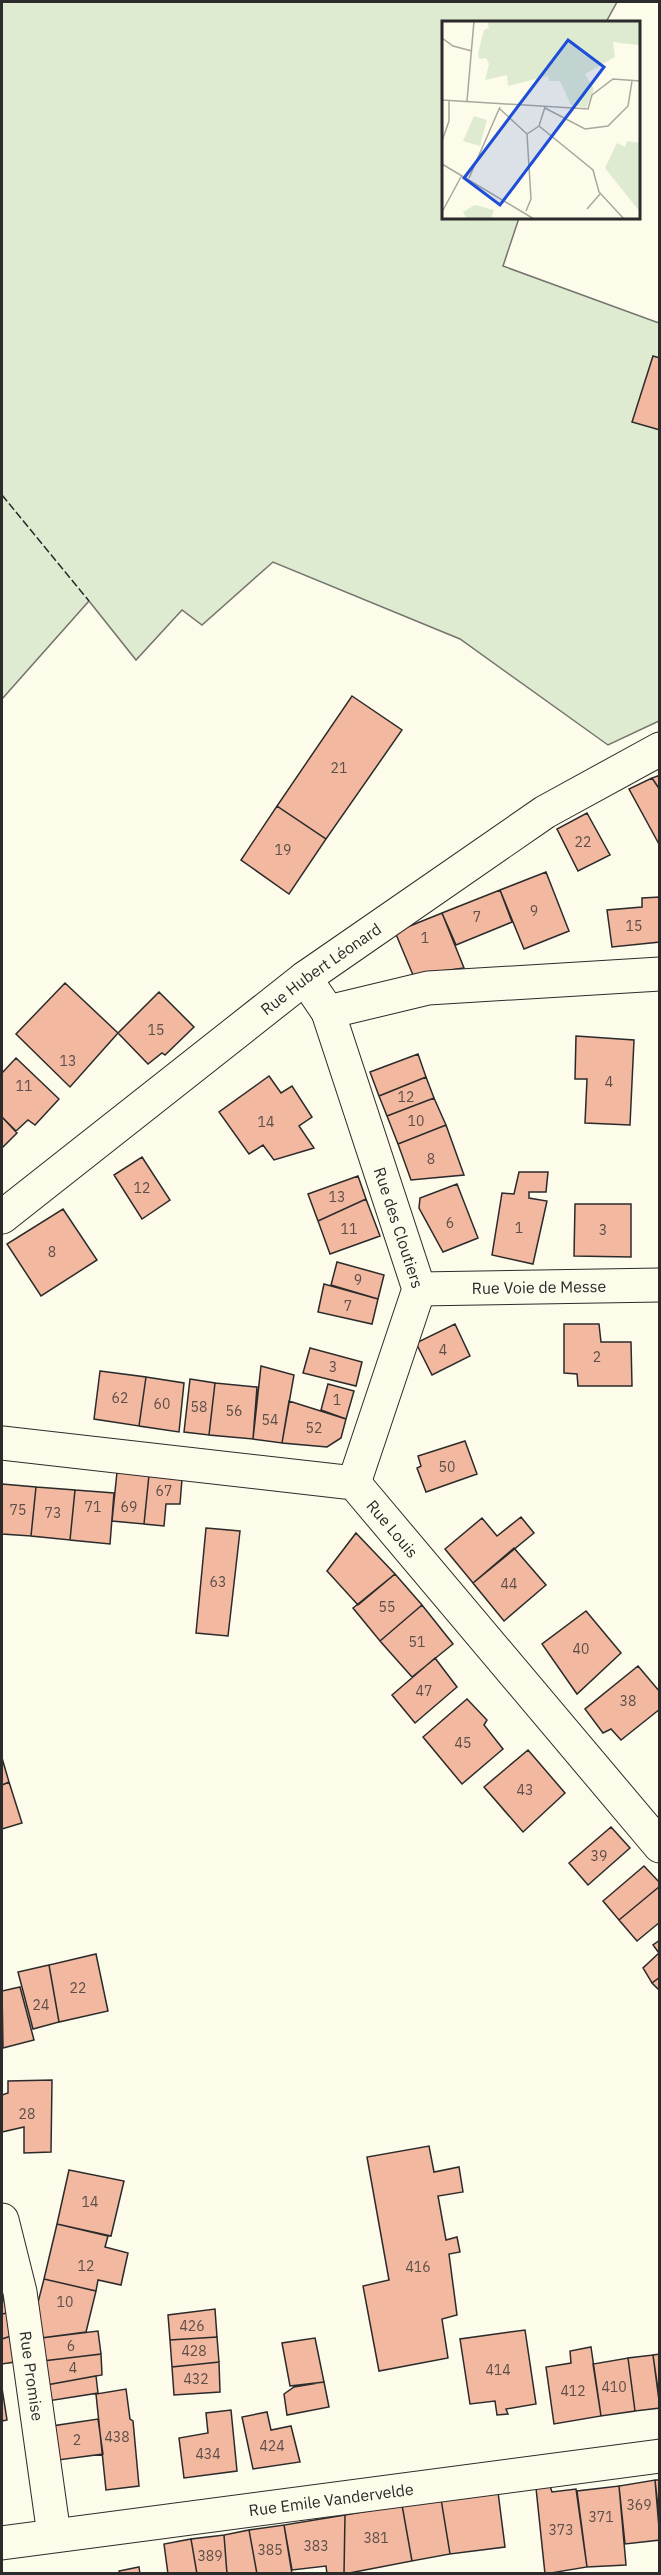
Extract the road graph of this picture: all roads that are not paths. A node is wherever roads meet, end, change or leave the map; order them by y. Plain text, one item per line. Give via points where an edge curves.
1 (660, 749) edge
2 (660, 974) edge
3 (305, 978) junction
4 (327, 1012) junction
5 (2, 1217) edge
6 (660, 1285) edge
7 (419, 1289) junction
8 (2, 1443) edge
9 (354, 1483) junction
10 (660, 1846) edge
11 (2, 2220) edge
12 (660, 2456) edge
13 (54, 2535) junction
14 (2, 2543) edge

1 - 3 street, Rue Hubert Léonard via 545,812
2 - 4 street via 428,988
3 - 4 street, Rue des Cloutiers
3 - 5 street, Rue Hubert Léonard
4 - 7 street, Rue des Cloutiers
6 - 7 street, Rue Voie de Messe
7 - 9 street, Rue des Cloutiers
8 - 9 street
9 - 10 street, Rue Louis
11 - 13 street, Rue Promise via 20,2292
12 - 13 street, Rue Emile Vandervelde
13 - 14 street, Rue Emile Vandervelde

